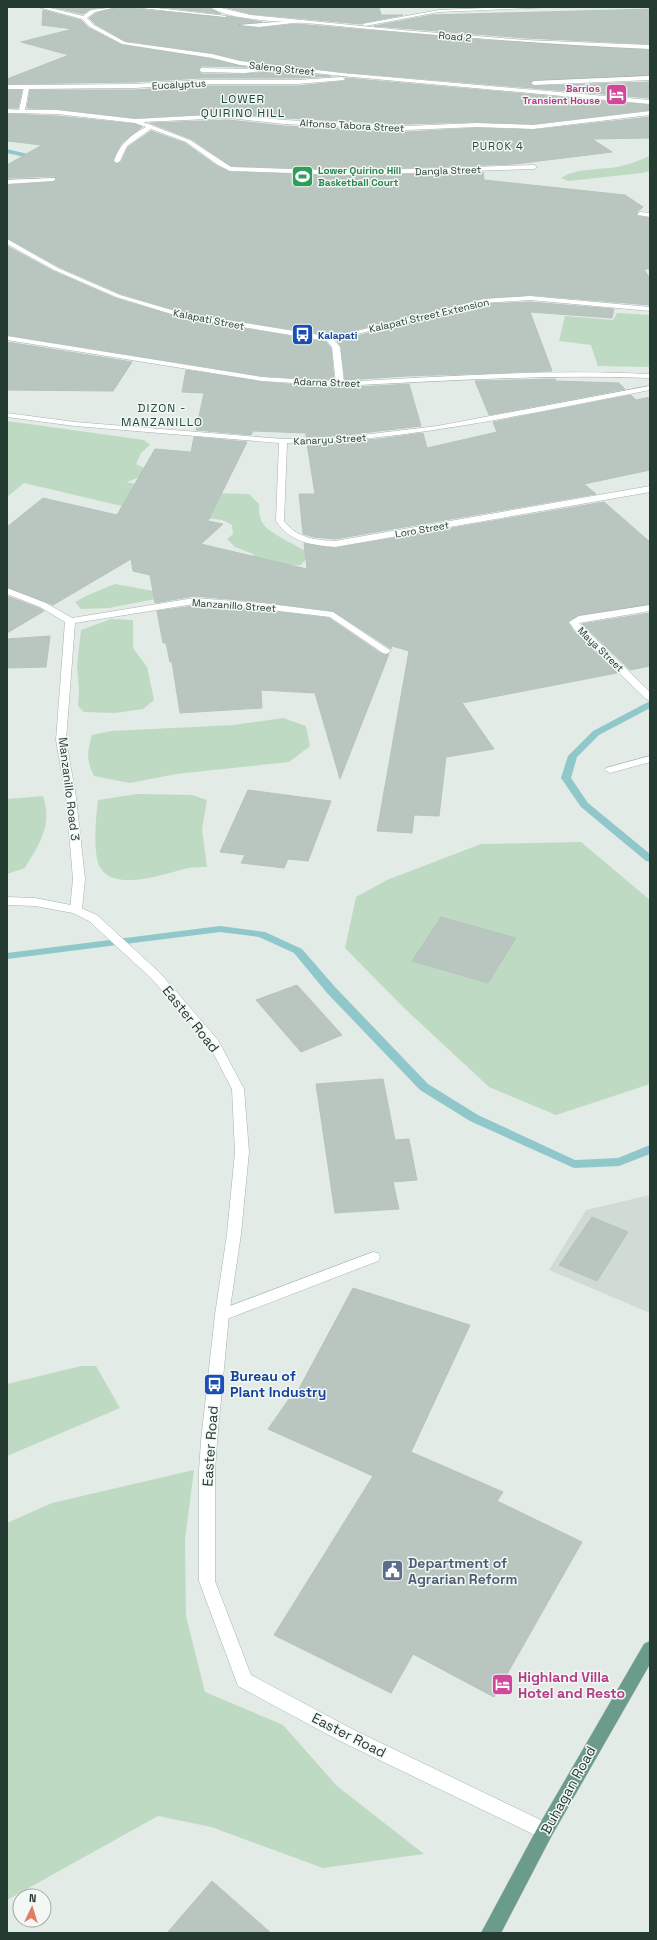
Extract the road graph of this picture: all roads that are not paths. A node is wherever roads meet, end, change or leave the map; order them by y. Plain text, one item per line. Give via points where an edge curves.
1 (40, 7) edge
2 (115, 7) edge
3 (133, 7) edge
4 (212, 7) edge
5 (551, 7) edge
6 (260, 17) junction
7 (84, 18) junction
8 (300, 21) junction
9 (242, 25) dead end
10 (350, 27) junction
11 (650, 47) edge
12 (277, 68) junction
13 (202, 70) dead end
14 (354, 75) junction
15 (650, 78) edge
16 (27, 87) junction
17 (490, 87) junction
18 (7, 88) edge
19 (650, 102) edge
20 (22, 110) junction
21 (7, 111) edge
22 (650, 113) edge
23 (135, 121) junction
24 (150, 127) junction
25 (117, 160) dead end
26 (534, 167) dead end
27 (53, 179) dead end
28 (7, 182) edge
29 (640, 214) dead end
30 (650, 215) edge
31 (7, 241) edge
32 (650, 308) edge
33 (7, 338) edge
34 (329, 339) junction
35 (650, 376) edge
36 (340, 384) junction
37 (650, 388) edge
38 (7, 415) edge
39 (283, 441) junction
40 (650, 489) edge
41 (7, 591) edge
42 (650, 608) edge
43 (70, 621) junction
44 (386, 651) dead end
45 (650, 697) edge
46 (650, 759) edge
47 (610, 770) dead end
48 (7, 901) edge
49 (76, 910) junction
50 (373, 1257) dead end
51 (222, 1315) junction
52 (648, 1654) edge
53 (545, 1831) junction
54 (491, 1933) edge

1 - 7 street, Saleng Street
2 - 7 street via 93,11
3 - 6 street
4 - 6 street
5 - 10 street via 439,11
6 - 8 street, Road 2
7 - 12 street, Saleng Street via 92,26 124,43
8 - 9 street
8 - 10 street, Road 2
10 - 11 street, Road 2 via 521,41
12 - 13 street
12 - 14 street, Saleng Street
14 - 16 street, Eucalyptus via 346,78 297,82
14 - 17 street, Saleng Street
15 - 17 street via 495,84
16 - 18 street, Eucalyptus
16 - 20 street
17 - 19 street
20 - 21 street, Alfonso Tabora Street
20 - 23 street, Alfonso Tabora Street
22 - 23 street, Alfonso Tabora Street via 534,127 364,127 229,116
23 - 24 street, Dangla Street
24 - 25 street via 127,142 118,152
24 - 26 street, Dangla Street via 177,135 195,145 219,165 230,169 349,173
27 - 28 street
29 - 30 street
31 - 34 street, Kalapati Street via 56,269 118,296 174,313
32 - 34 street, Kalapati Street Extension via 509,298 477,302
33 - 36 street, Adarna Street via 262,379
34 - 36 street via 336,347
35 - 36 street, Adarna Street via 489,376
37 - 39 street, Kanaryu Street via 437,428 337,440
38 - 39 street, Kanaryu Street via 75,424
39 - 40 street, Loro Street via 280,521 287,531 302,539 318,543 335,544
41 - 43 street
42 - 45 street, Maya Street via 579,619 574,622
43 - 44 street, Manzanillo Street via 194,602 262,606 333,615
43 - 49 street, Manzanillo Road 3 via 61,740 71,797 79,879
46 - 47 street
48 - 49 street, Easter Road via 35,902
49 - 51 street, Easter Road via 93,918 115,936 156,976 214,1043 238,1089 242,1152 234,1234
50 - 51 street
51 - 53 street, Easter Road via 207,1471 207,1581 244,1680 346,1735
52 - 53 main road, Buhagan Road
53 - 54 main road, Buhagan Road

